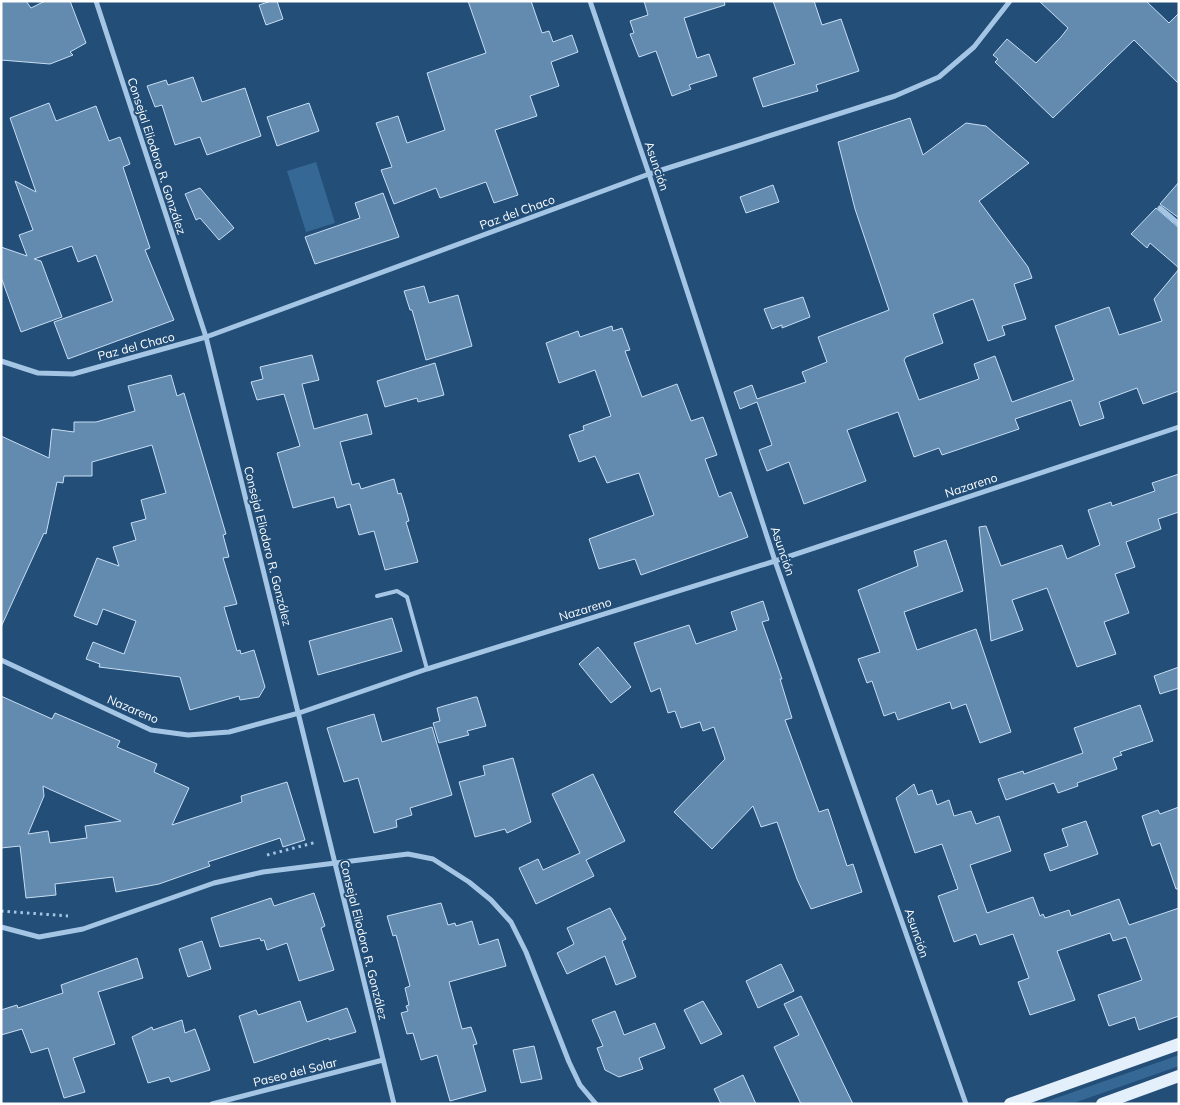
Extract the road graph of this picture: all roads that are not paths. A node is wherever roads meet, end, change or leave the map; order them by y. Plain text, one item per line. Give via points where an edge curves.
1 (96, 1) edge
2 (590, 1) edge
3 (1010, 1) edge
4 (649, 174) junction
5 (1160, 208) dead end
6 (1179, 224) edge
7 (206, 337) junction
8 (1, 361) edge
9 (1179, 427) edge
10 (775, 561) junction
11 (377, 596) dead end
12 (1, 660) edge
13 (427, 669) junction
14 (299, 713) junction
15 (335, 863) junction
16 (1, 926) edge
17 (1179, 1044) edge
18 (384, 1060) junction
19 (1179, 1076) edge
20 (212, 1104) edge
21 (394, 1104) edge
22 (596, 1104) edge
23 (966, 1104) edge
24 (1010, 1104) edge
25 (1102, 1104) edge

1 - 7 street, Consejal Eliodoro R. González
2 - 4 street, Asunción
3 - 4 street, Paz del Chaco via 974,47 939,76 895,96
4 - 7 street, Paz del Chaco
4 - 10 street, Asunción
5 - 6 street
7 - 8 street, Paz del Chaco via 73,374 38,373
7 - 14 street, Consejal Eliodoro R. González
9 - 10 street, Nazareno
10 - 13 street, Nazareno
10 - 23 street, Asunción
11 - 13 lane via 397,591 407,597
12 - 14 street, Nazareno via 151,730 188,735 228,732
13 - 14 street, Nazareno
14 - 15 street, Consejal Eliodoro R. González
15 - 16 street via 263,872 214,883 83,929 39,937
15 - 18 street, Consejal Eliodoro R. González
15 - 22 street via 408,854 433,859 470,882 491,900 510,922 526,952 569,1062 580,1085
17 - 24 main road
18 - 20 street, Paseo del Solar
18 - 21 street, Consejal Eliodoro R. González
19 - 25 main road

